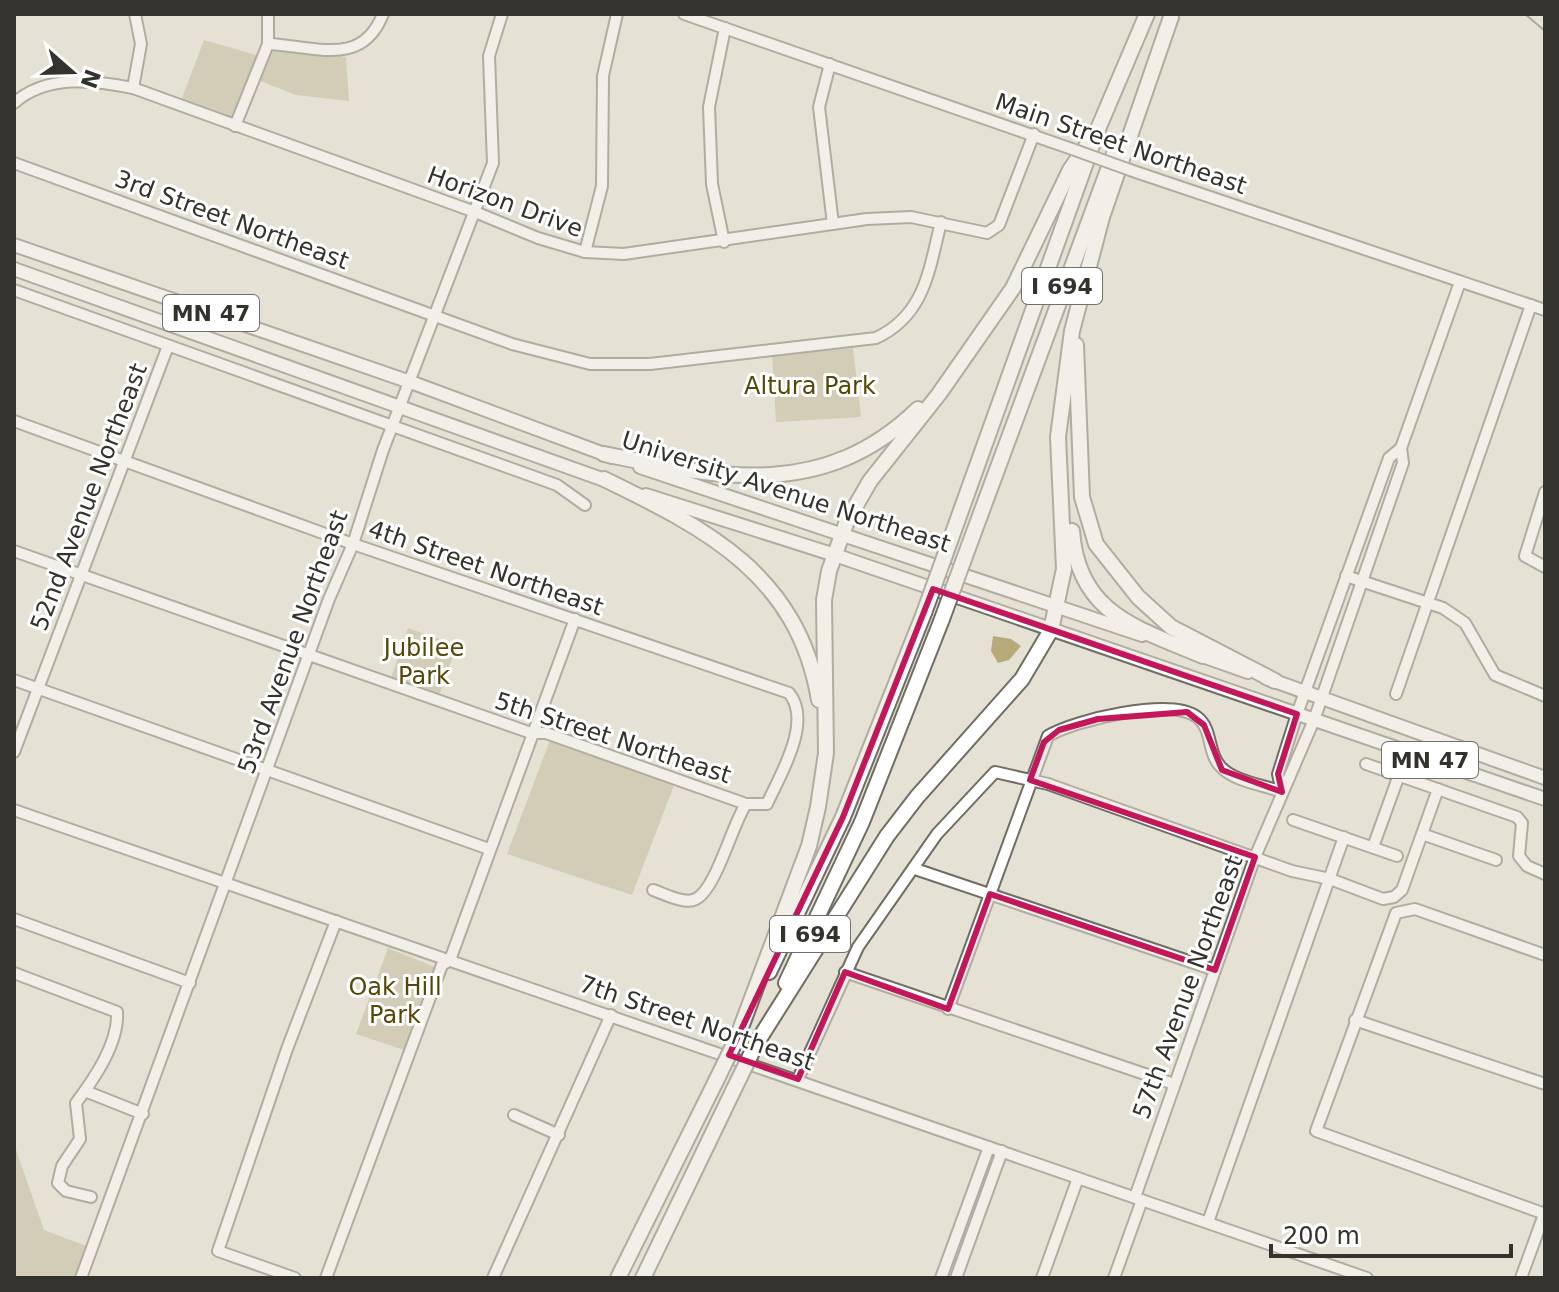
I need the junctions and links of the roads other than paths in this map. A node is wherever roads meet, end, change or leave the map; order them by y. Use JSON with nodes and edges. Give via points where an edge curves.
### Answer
{"nodes":[{"id":1,"x":135,"y":14,"type":"edge"},
{"id":2,"x":268,"y":14,"type":"edge"},
{"id":3,"x":383,"y":14,"type":"edge"},
{"id":4,"x":502,"y":14,"type":"edge"},
{"id":5,"x":617,"y":14,"type":"edge"},
{"id":6,"x":684,"y":14,"type":"edge"},
{"id":7,"x":1147,"y":14,"type":"edge"},
{"id":8,"x":1172,"y":15,"type":"edge"},
{"id":9,"x":725,"y":28,"type":"junction"},
{"id":10,"x":268,"y":44,"type":"junction"},
{"id":11,"x":830,"y":64,"type":"junction"},
{"id":12,"x":14,"y":84,"type":"edge"},
{"id":13,"x":133,"y":88,"type":"junction"},
{"id":14,"x":18,"y":100,"type":"edge"},
{"id":15,"x":235,"y":126,"type":"junction"},
{"id":16,"x":1098,"y":129,"type":"junction"},
{"id":17,"x":1034,"y":134,"type":"junction"},
{"id":18,"x":14,"y":163,"type":"edge"},
{"id":19,"x":475,"y":212,"type":"junction"},
{"id":20,"x":941,"y":222,"type":"junction"},
{"id":21,"x":833,"y":224,"type":"junction"},
{"id":22,"x":724,"y":242,"type":"junction"},
{"id":23,"x":14,"y":245,"type":"edge"},
{"id":24,"x":585,"y":252,"type":"junction"},
{"id":25,"x":14,"y":269,"type":"edge"},
{"id":26,"x":1084,"y":279,"type":"junction"},
{"id":27,"x":1460,"y":282,"type":"junction"},
{"id":28,"x":14,"y":290,"type":"edge"},
{"id":29,"x":1531,"y":305,"type":"junction"},
{"id":30,"x":1545,"y":310,"type":"edge"},
{"id":31,"x":436,"y":316,"type":"junction"},
{"id":32,"x":978,"y":339,"type":"junction"},
{"id":33,"x":168,"y":346,"type":"junction"},
{"id":34,"x":1066,"y":361,"type":"junction"},
{"id":35,"x":408,"y":382,"type":"junction"},
{"id":36,"x":399,"y":407,"type":"junction"},
{"id":37,"x":14,"y":421,"type":"edge"},
{"id":38,"x":391,"y":427,"type":"junction"},
{"id":39,"x":1401,"y":448,"type":"junction"},
{"id":40,"x":604,"y":454,"type":"junction"},
{"id":41,"x":124,"y":461,"type":"junction"},
{"id":42,"x":604,"y":479,"type":"junction"},
{"id":43,"x":1545,"y":492,"type":"edge"},
{"id":44,"x":585,"y":505,"type":"dead end"},
{"id":45,"x":842,"y":533,"type":"junction"},
{"id":46,"x":353,"y":544,"type":"junction"},
{"id":47,"x":14,"y":551,"type":"edge"},
{"id":48,"x":835,"y":555,"type":"junction"},
{"id":49,"x":1545,"y":567,"type":"edge"},
{"id":50,"x":81,"y":575,"type":"junction"},
{"id":51,"x":1346,"y":576,"type":"junction"},
{"id":52,"x":1363,"y":582,"type":"junction"},
{"id":53,"x":1428,"y":603,"type":"junction"},
{"id":54,"x":1058,"y":607,"type":"junction"},
{"id":55,"x":575,"y":619,"type":"junction"},
{"id":56,"x":1051,"y":630,"type":"junction"},
{"id":57,"x":309,"y":655,"type":"junction"},
{"id":58,"x":1203,"y":656,"type":"junction"},
{"id":59,"x":14,"y":680,"type":"edge"},
{"id":60,"x":1275,"y":681,"type":"junction"},
{"id":61,"x":38,"y":689,"type":"junction"},
{"id":62,"x":1305,"y":692,"type":"junction"},
{"id":63,"x":1396,"y":694,"type":"dead end"},
{"id":64,"x":1545,"y":696,"type":"edge"},
{"id":65,"x":1322,"y":698,"type":"junction"},
{"id":66,"x":1297,"y":714,"type":"junction"},
{"id":67,"x":1314,"y":720,"type":"junction"},
{"id":68,"x":531,"y":733,"type":"junction"},
{"id":69,"x":14,"y":752,"type":"edge"},
{"id":70,"x":1366,"y":764,"type":"dead end"},
{"id":71,"x":266,"y":771,"type":"junction"},
{"id":72,"x":1399,"y":775,"type":"junction"},
{"id":73,"x":824,"y":778,"type":"junction"},
{"id":74,"x":1545,"y":778,"type":"edge"},
{"id":75,"x":1030,"y":780,"type":"junction"},
{"id":76,"x":1438,"y":789,"type":"junction"},
{"id":77,"x":1282,"y":792,"type":"junction"},
{"id":78,"x":1545,"y":799,"type":"edge"},
{"id":79,"x":746,"y":804,"type":"junction"},
{"id":80,"x":14,"y":810,"type":"edge"},
{"id":81,"x":1293,"y":820,"type":"dead end"},
{"id":82,"x":1422,"y":834,"type":"junction"},
{"id":83,"x":1344,"y":837,"type":"junction"},
{"id":84,"x":1373,"y":847,"type":"junction"},
{"id":85,"x":489,"y":849,"type":"junction"},
{"id":86,"x":1397,"y":856,"type":"dead end"},
{"id":87,"x":1255,"y":857,"type":"junction"},
{"id":88,"x":1496,"y":860,"type":"dead end"},
{"id":89,"x":915,"y":869,"type":"junction"},
{"id":90,"x":1545,"y":874,"type":"edge"},
{"id":91,"x":1330,"y":879,"type":"junction"},
{"id":92,"x":228,"y":883,"type":"junction"},
{"id":93,"x":653,"y":890,"type":"dead end"},
{"id":94,"x":990,"y":894,"type":"junction"},
{"id":95,"x":14,"y":919,"type":"edge"},
{"id":96,"x":336,"y":921,"type":"junction"},
{"id":97,"x":1545,"y":955,"type":"edge"},
{"id":98,"x":450,"y":960,"type":"junction"},
{"id":99,"x":1215,"y":970,"type":"junction"},
{"id":100,"x":845,"y":972,"type":"junction"},
{"id":101,"x":14,"y":973,"type":"edge"},
{"id":102,"x":190,"y":983,"type":"junction"},
{"id":103,"x":948,"y":1009,"type":"junction"},
{"id":104,"x":611,"y":1015,"type":"junction"},
{"id":105,"x":1355,"y":1020,"type":"junction"},
{"id":106,"x":737,"y":1038,"type":"junction"},
{"id":107,"x":756,"y":1044,"type":"junction"},
{"id":108,"x":798,"y":1079,"type":"junction"},
{"id":109,"x":1174,"y":1084,"type":"junction"},
{"id":110,"x":1545,"y":1084,"type":"edge"},
{"id":111,"x":85,"y":1091,"type":"junction"},
{"id":112,"x":143,"y":1114,"type":"junction"},
{"id":113,"x":514,"y":1115,"type":"dead end"},
{"id":114,"x":559,"y":1135,"type":"junction"},
{"id":115,"x":989,"y":1147,"type":"junction"},
{"id":116,"x":1002,"y":1151,"type":"junction"},
{"id":117,"x":1078,"y":1178,"type":"junction"},
{"id":118,"x":91,"y":1197,"type":"dead end"},
{"id":119,"x":1138,"y":1198,"type":"junction"},
{"id":120,"x":1545,"y":1213,"type":"edge"},
{"id":121,"x":1208,"y":1222,"type":"junction"},
{"id":122,"x":946,"y":1263,"type":"junction"},
{"id":123,"x":958,"y":1273,"type":"edge"},
{"id":124,"x":81,"y":1278,"type":"edge"},
{"id":125,"x":295,"y":1278,"type":"edge"},
{"id":126,"x":326,"y":1278,"type":"edge"},
{"id":127,"x":493,"y":1278,"type":"edge"},
{"id":128,"x":618,"y":1278,"type":"edge"},
{"id":129,"x":643,"y":1278,"type":"edge"},
{"id":130,"x":941,"y":1278,"type":"edge"},
{"id":131,"x":1042,"y":1278,"type":"edge"},
{"id":132,"x":1114,"y":1278,"type":"edge"},
{"id":133,"x":1364,"y":1278,"type":"edge"},
{"id":134,"x":1521,"y":1278,"type":"edge"}],
"edges":[{"from":1,"to":13,"type":"street","via":[[141,44]]},
{"from":2,"to":10,"type":"street"},
{"from":3,"to":10,"type":"street","via":[[375,35],[352,49]]},
{"from":4,"to":19,"type":"street","name":"53rd Avenue Northeast","via":[[489,56],[493,163]]},
{"from":5,"to":24,"type":"street","via":[[603,76],[602,186]]},
{"from":6,"to":9,"type":"street","name":"Main Street Northeast"},
{"from":7,"to":16,"type":"highway","number":"I 694"},
{"from":8,"to":26,"type":"highway"},
{"from":8,"to":107,"type":"highway","number":"I 694","bridge":true,"via":[[1072,262],[942,619],[853,843]]},
{"from":9,"to":11,"type":"street","name":"Main Street Northeast"},
{"from":9,"to":22,"type":"street","via":[[709,107],[712,184]]},
{"from":10,"to":15,"type":"street"},
{"from":11,"to":17,"type":"street","name":"Main Street Northeast"},
{"from":11,"to":21,"type":"street","via":[[819,107]]},
{"from":12,"to":14,"type":"street"},
{"from":13,"to":14,"type":"street","name":"Horizon Drive","via":[[77,81],[50,85]]},
{"from":13,"to":15,"type":"street","name":"Horizon Drive"},
{"from":15,"to":19,"type":"street","name":"Horizon Drive"},
{"from":16,"to":32,"type":"highway","via":[[1070,170],[1019,279]]},
{"from":16,"to":106,"type":"highway","number":"I 694","bridge":true,"via":[[924,613],[834,837]]},
{"from":17,"to":20,"type":"street","name":"Horizon Drive","via":[[999,225],[987,233]]},
{"from":17,"to":27,"type":"street","name":"Main Street Northeast","bridge":true},
{"from":18,"to":31,"type":"street","name":"3rd Street Northeast"},
{"from":19,"to":24,"type":"street","name":"Horizon Drive"},
{"from":19,"to":31,"type":"street","name":"53rd Avenue Northeast"},
{"from":20,"to":21,"type":"street","name":"Horizon Drive","via":[[911,217]]},
{"from":20,"to":31,"type":"street","name":"3rd Street Northeast","via":[[913,308],[897,328],[876,338],[650,364],[590,364],[512,344]]},
{"from":21,"to":22,"type":"street","name":"Horizon Drive"},
{"from":22,"to":24,"type":"street","name":"Horizon Drive","via":[[624,254]]},
{"from":23,"to":35,"type":"main road","name":"University Avenue Northeast","number":"MN 47"},
{"from":25,"to":36,"type":"main road","name":"University Avenue Northeast","number":"MN 47"},
{"from":26,"to":34,"type":"highway"},
{"from":26,"to":60,"type":"highway","via":[[1076,370],[1082,497],[1092,537],[1120,577],[1171,627]]},
{"from":27,"to":29,"type":"street","name":"Main Street Northeast"},
{"from":27,"to":39,"type":"street","name":"57th Avenue Northeast"},
{"from":28,"to":33,"type":"street"},
{"from":29,"to":30,"type":"street","name":"Main Street Northeast"},
{"from":29,"to":53,"type":"street"},
{"from":31,"to":35,"type":"street","name":"53rd Avenue Northeast"},
{"from":32,"to":40,"type":"highway","via":[[911,415],[877,442],[832,464],[789,475],[731,477]]},
{"from":32,"to":45,"type":"highway","via":[[865,488]]},
{"from":33,"to":38,"type":"street"},
{"from":33,"to":41,"type":"street","name":"52nd Avenue Northeast"},
{"from":34,"to":54,"type":"highway","via":[[1058,437],[1064,555]]},
{"from":34,"to":58,"type":"highway","via":[[1065,424],[1079,571],[1100,603],[1120,619]]},
{"from":35,"to":36,"type":"street","name":"53rd Avenue Northeast"},
{"from":35,"to":40,"type":"main road","name":"University Avenue Northeast","number":"MN 47"},
{"from":36,"to":38,"type":"street","name":"53rd Avenue Northeast"},
{"from":36,"to":42,"type":"main road","name":"University Avenue Northeast","number":"MN 47"},
{"from":37,"to":41,"type":"street","name":"4th Street Northeast"},
{"from":38,"to":44,"type":"street","via":[[557,485]]},
{"from":38,"to":46,"type":"street","name":"53rd Avenue Northeast"},
{"from":39,"to":51,"type":"street","name":"57th Avenue Northeast","via":[[1389,458]]},
{"from":39,"to":52,"type":"street","name":"57th Avenue Northeast","via":[[1403,463]]},
{"from":40,"to":45,"type":"main road","name":"University Avenue Northeast","number":"MN 47"},
{"from":41,"to":46,"type":"street","name":"4th Street Northeast"},
{"from":41,"to":50,"type":"street","name":"52nd Avenue Northeast"},
{"from":42,"to":48,"type":"main road","name":"University Avenue Northeast","number":"MN 47"},
{"from":42,"to":73,"type":"highway","via":[[703,529],[742,559],[776,596],[802,641],[815,681]]},
{"from":43,"to":49,"type":"street","via":[[1525,556]]},
{"from":45,"to":48,"type":"highway"},
{"from":45,"to":54,"type":"main road","name":"University Avenue Northeast","number":"MN 47"},
{"from":46,"to":55,"type":"street","name":"4th Street Northeast"},
{"from":46,"to":57,"type":"street","name":"53rd Avenue Northeast"},
{"from":47,"to":50,"type":"street","name":"5th Street Northeast"},
{"from":48,"to":56,"type":"main road","name":"University Avenue Northeast","number":"MN 47"},
{"from":48,"to":73,"type":"highway","via":[[824,612]]},
{"from":50,"to":57,"type":"street","name":"5th Street Northeast"},
{"from":50,"to":61,"type":"street","name":"52nd Avenue Northeast"},
{"from":51,"to":52,"type":"street"},
{"from":51,"to":62,"type":"street","name":"57th Avenue Northeast"},
{"from":52,"to":53,"type":"street"},
{"from":52,"to":65,"type":"street","name":"57th Avenue Northeast"},
{"from":53,"to":63,"type":"street"},
{"from":53,"to":64,"type":"street","via":[[1465,623],[1495,675]]},
{"from":54,"to":56,"type":"highway"},
{"from":54,"to":58,"type":"main road","name":"University Avenue Northeast","number":"MN 47"},
{"from":55,"to":68,"type":"street","via":[[539,724]]},
{"from":55,"to":79,"type":"street","name":"4th Street Northeast","via":[[789,693],[798,713],[788,756],[767,804]]},
{"from":56,"to":66,"type":"main road","name":"University Avenue Northeast","number":"MN 47"},
{"from":56,"to":107,"type":"highway","via":[[1022,679],[887,836]]},
{"from":57,"to":68,"type":"street","name":"5th Street Northeast"},
{"from":57,"to":71,"type":"street","name":"53rd Avenue Northeast"},
{"from":58,"to":60,"type":"main road","name":"University Avenue Northeast","number":"MN 47"},
{"from":59,"to":61,"type":"street"},
{"from":60,"to":62,"type":"main road","name":"University Avenue Northeast","number":"MN 47"},
{"from":61,"to":69,"type":"street","name":"52nd Avenue Northeast"},
{"from":61,"to":71,"type":"street"},
{"from":62,"to":65,"type":"main road","name":"University Avenue Northeast","number":"MN 47"},
{"from":62,"to":66,"type":"street","name":"57th Avenue Northeast"},
{"from":65,"to":67,"type":"street","name":"57th Avenue Northeast"},
{"from":65,"to":74,"type":"main road","name":"University Avenue Northeast","number":"MN 47"},
{"from":66,"to":67,"type":"main road","name":"University Avenue Northeast","number":"MN 47"},
{"from":66,"to":77,"type":"street","name":"57th Avenue Northeast","via":[[1278,774]]},
{"from":67,"to":77,"type":"street","name":"57th Avenue Northeast"},
{"from":67,"to":78,"type":"main road","name":"University Avenue Northeast","number":"MN 47"},
{"from":68,"to":79,"type":"street","name":"5th Street Northeast","via":[[546,733]]},
{"from":68,"to":85,"type":"street"},
{"from":70,"to":72,"type":"street"},
{"from":71,"to":85,"type":"street"},
{"from":71,"to":92,"type":"street","name":"53rd Avenue Northeast"},
{"from":72,"to":76,"type":"street"},
{"from":72,"to":84,"type":"street"},
{"from":73,"to":106,"type":"highway","via":[[809,846]]},
{"from":75,"to":77,"type":"street","via":[[1044,742],[1059,730],[1098,719],[1176,710],[1204,725],[1222,770]]},
{"from":75,"to":87,"type":"street"},
{"from":75,"to":89,"type":"street","via":[[995,772],[937,834]]},
{"from":75,"to":94,"type":"street"},
{"from":76,"to":82,"type":"street"},
{"from":76,"to":90,"type":"street","via":[[1517,817],[1522,823],[1519,856]]},
{"from":77,"to":87,"type":"street","name":"57th Avenue Northeast"},
{"from":79,"to":93,"type":"street","via":[[707,889],[695,900]]},
{"from":80,"to":92,"type":"street","name":"7th Street Northeast"},
{"from":81,"to":83,"type":"street"},
{"from":82,"to":88,"type":"street"},
{"from":82,"to":91,"type":"street","via":[[1402,890],[1394,897],[1383,899]]},
{"from":83,"to":84,"type":"street"},
{"from":83,"to":91,"type":"street"},
{"from":84,"to":86,"type":"street"},
{"from":85,"to":98,"type":"street"},
{"from":87,"to":91,"type":"street"},
{"from":87,"to":99,"type":"street","name":"57th Avenue Northeast"},
{"from":89,"to":94,"type":"street"},
{"from":89,"to":100,"type":"street"},
{"from":91,"to":121,"type":"street"},
{"from":92,"to":96,"type":"street","name":"7th Street Northeast"},
{"from":92,"to":102,"type":"street","name":"53rd Avenue Northeast"},
{"from":94,"to":99,"type":"street"},
{"from":94,"to":103,"type":"street"},
{"from":95,"to":102,"type":"street"},
{"from":96,"to":98,"type":"street","name":"7th Street Northeast"},
{"from":96,"to":125,"type":"street","via":[[218,1251]]},
{"from":97,"to":105,"type":"street","via":[[1415,909],[1401,910],[1393,918]]},
{"from":98,"to":104,"type":"street","name":"7th Street Northeast"},
{"from":98,"to":126,"type":"street","via":[[442,965]]},
{"from":99,"to":109,"type":"street","name":"57th Avenue Northeast"},
{"from":100,"to":103,"type":"street"},
{"from":100,"to":108,"type":"street"},
{"from":101,"to":111,"type":"street","via":[[117,1012],[101,1066]]},
{"from":102,"to":112,"type":"street","name":"53rd Avenue Northeast"},
{"from":103,"to":109,"type":"street"},
{"from":104,"to":108,"type":"street","name":"7th Street Northeast"},
{"from":104,"to":114,"type":"street"},
{"from":105,"to":110,"type":"street"},
{"from":105,"to":120,"type":"street","via":[[1316,1131]]},
{"from":106,"to":128,"type":"highway","number":"I 694","bridge":true},
{"from":107,"to":129,"type":"highway","number":"I 694","bridge":true},
{"from":108,"to":115,"type":"street","name":"7th Street Northeast"},
{"from":109,"to":119,"type":"street","name":"57th Avenue Northeast"},
{"from":111,"to":112,"type":"street"},
{"from":111,"to":118,"type":"street","via":[[76,1103],[80,1139],[62,1166],[58,1183],[66,1191]]},
{"from":112,"to":124,"type":"street","name":"53rd Avenue Northeast"},
{"from":113,"to":114,"type":"street"},
{"from":114,"to":127,"type":"street"},
{"from":115,"to":116,"type":"street","name":"7th Street Northeast"},
{"from":115,"to":122,"type":"street"},
{"from":116,"to":117,"type":"street","name":"7th Street Northeast"},
{"from":116,"to":123,"type":"street"},
{"from":117,"to":119,"type":"street","name":"7th Street Northeast"},
{"from":117,"to":131,"type":"street"},
{"from":119,"to":121,"type":"street","name":"7th Street Northeast"},
{"from":119,"to":132,"type":"street","name":"57th Avenue Northeast"},
{"from":120,"to":134,"type":"street"},
{"from":121,"to":133,"type":"street","name":"7th Street Northeast"},
{"from":122,"to":123,"type":"street"},
{"from":122,"to":130,"type":"street"}]}
